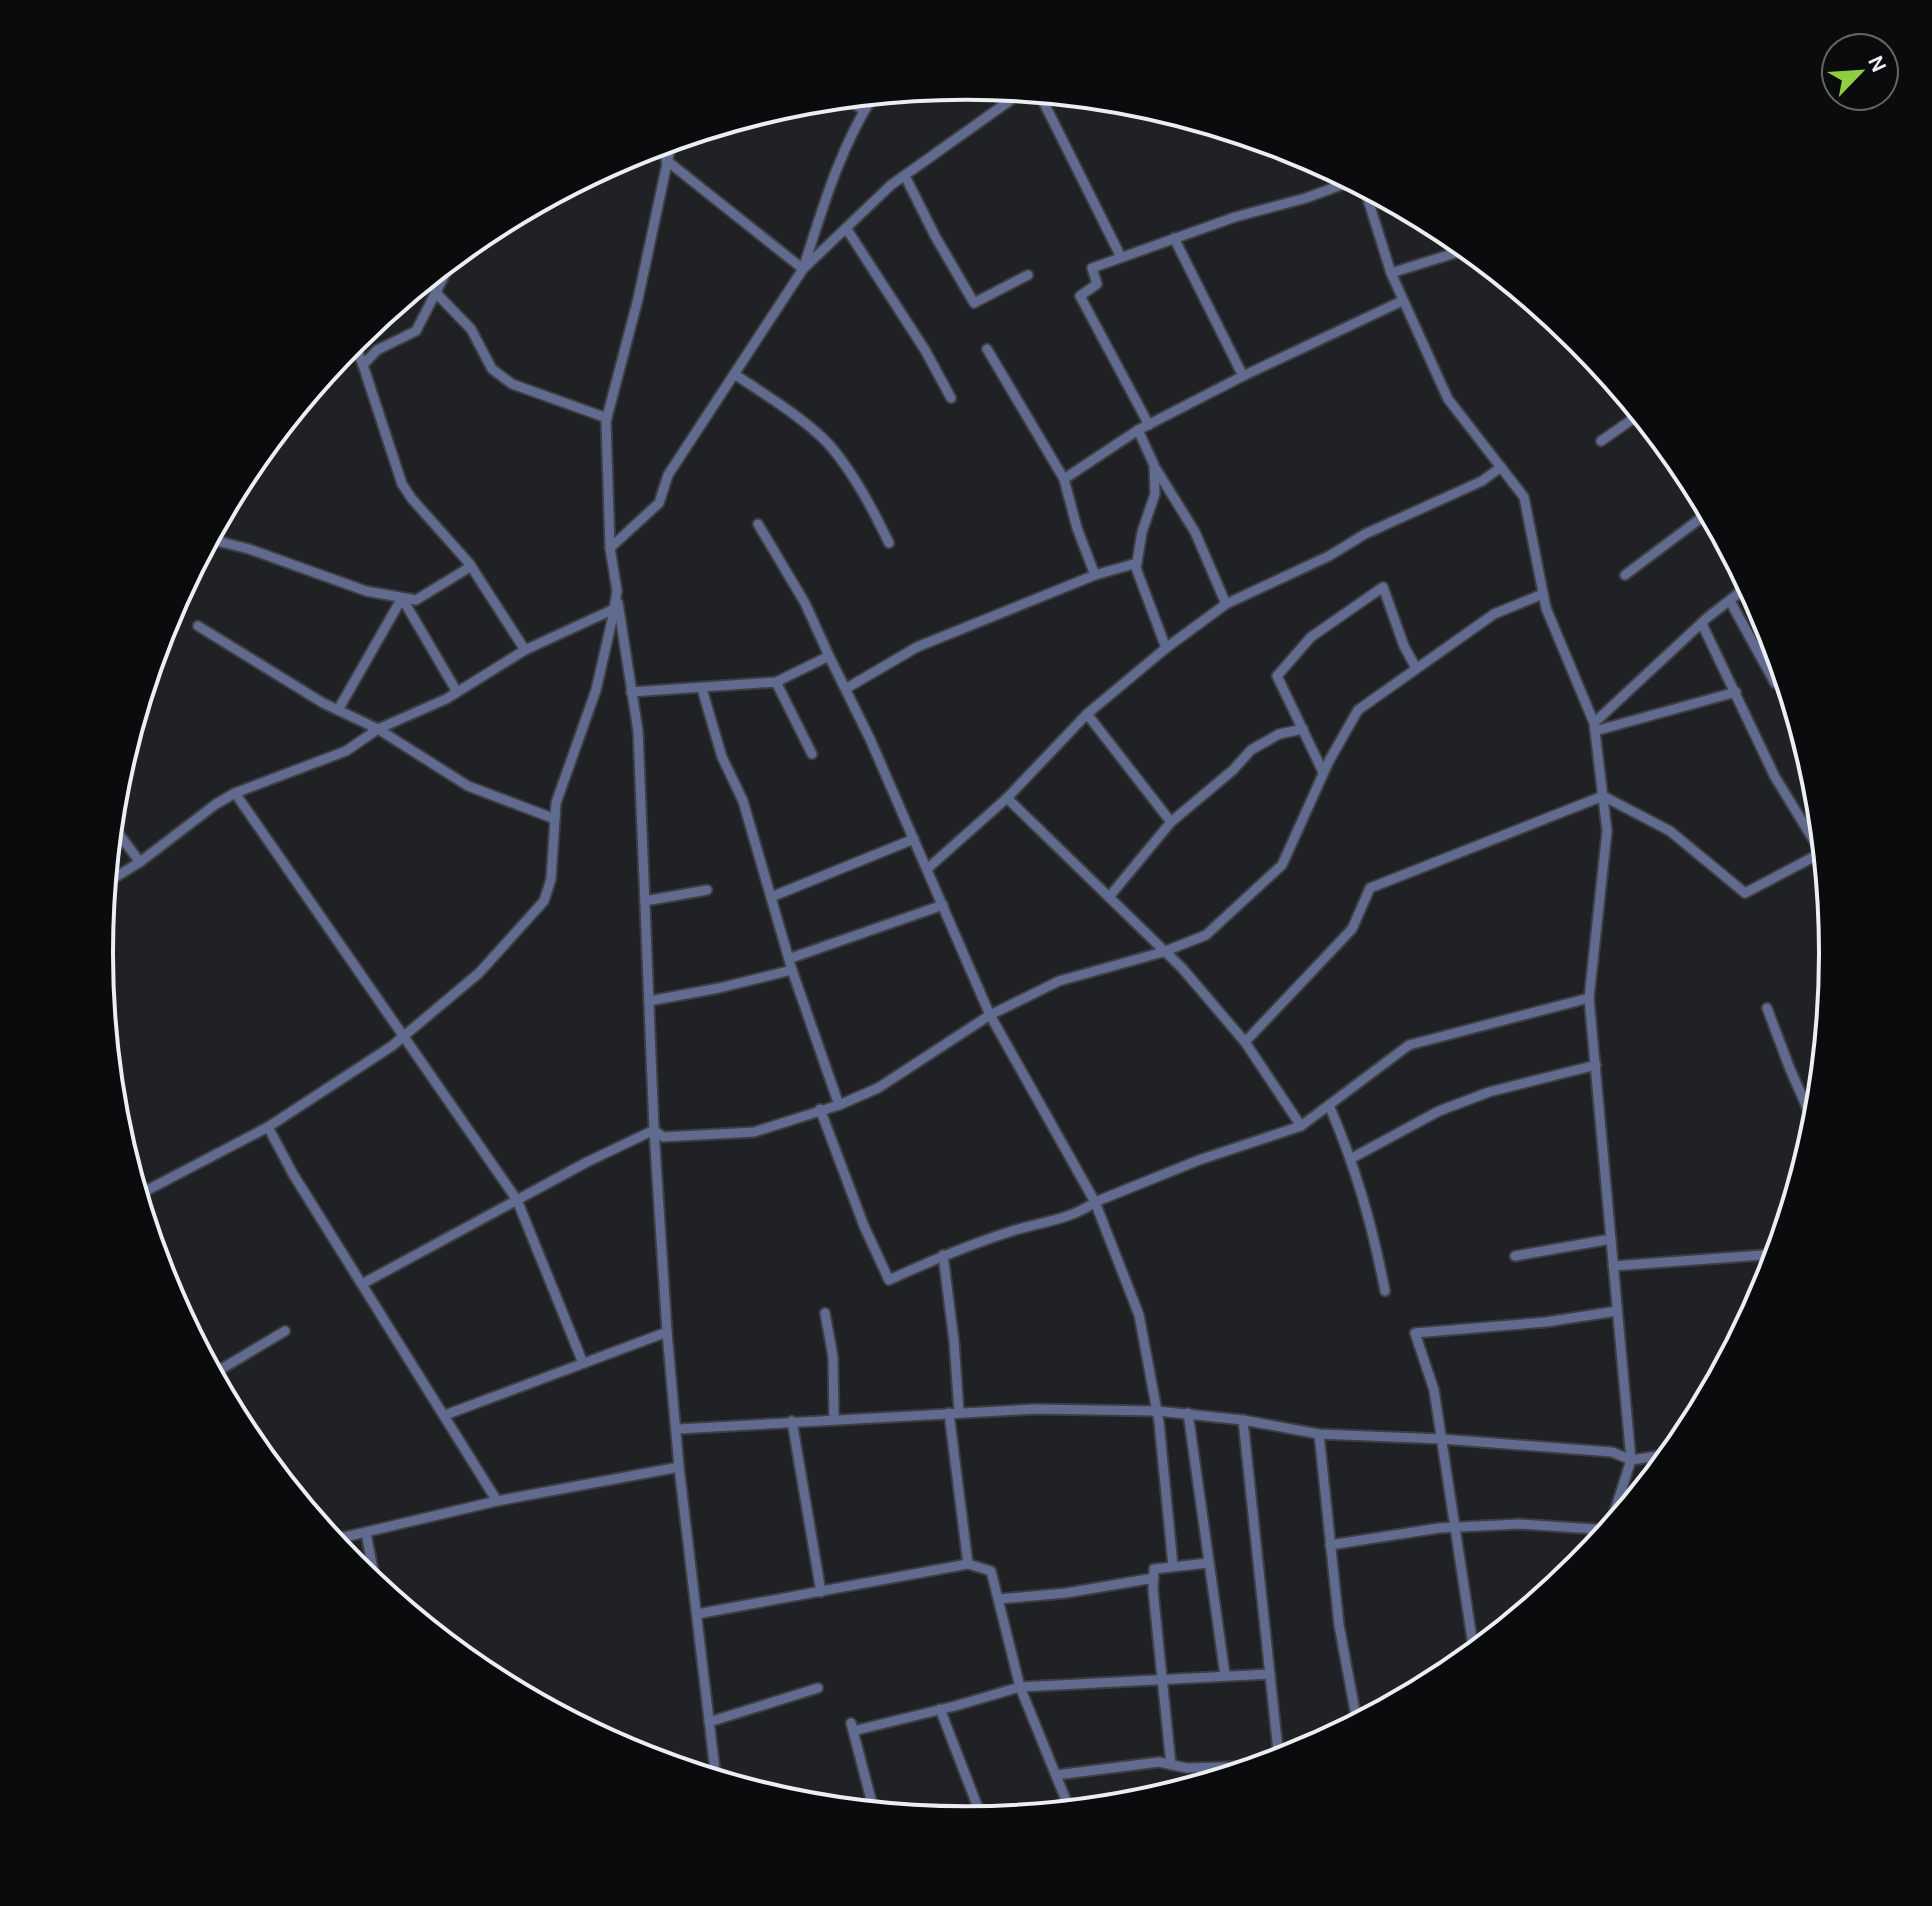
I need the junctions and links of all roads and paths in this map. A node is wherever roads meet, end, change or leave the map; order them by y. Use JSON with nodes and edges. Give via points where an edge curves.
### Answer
{"nodes":[{"id":1,"x":1009,"y":102,"type":"edge"},
{"id":2,"x":1045,"y":104,"type":"edge"},
{"id":3,"x":867,"y":106,"type":"edge"},
{"id":4,"x":858,"y":107,"type":"edge"},
{"id":5,"x":864,"y":110,"type":"junction"},
{"id":6,"x":668,"y":154,"type":"edge"},
{"id":7,"x":666,"y":160,"type":"junction"},
{"id":8,"x":905,"y":176,"type":"junction"},
{"id":9,"x":1339,"y":186,"type":"edge"},
{"id":10,"x":1369,"y":202,"type":"edge"},
{"id":11,"x":846,"y":228,"type":"junction"},
{"id":12,"x":1174,"y":238,"type":"junction"},
{"id":13,"x":1453,"y":254,"type":"edge"},
{"id":14,"x":1121,"y":257,"type":"junction"},
{"id":15,"x":803,"y":269,"type":"junction"},
{"id":16,"x":1391,"y":273,"type":"junction"},
{"id":17,"x":1028,"y":275,"type":"dead end"},
{"id":18,"x":441,"y":281,"type":"edge"},
{"id":19,"x":435,"y":292,"type":"junction"},
{"id":20,"x":1402,"y":301,"type":"junction"},
{"id":21,"x":987,"y":349,"type":"dead end"},
{"id":22,"x":359,"y":355,"type":"edge"},
{"id":23,"x":363,"y":365,"type":"junction"},
{"id":24,"x":734,"y":374,"type":"junction"},
{"id":25,"x":1243,"y":376,"type":"junction"},
{"id":26,"x":951,"y":398,"type":"dead end"},
{"id":27,"x":607,"y":418,"type":"junction"},
{"id":28,"x":1631,"y":420,"type":"edge"},
{"id":29,"x":1149,"y":425,"type":"junction"},
{"id":30,"x":1138,"y":430,"type":"junction"},
{"id":31,"x":1601,"y":441,"type":"dead end"},
{"id":32,"x":1154,"y":465,"type":"junction"},
{"id":33,"x":1501,"y":467,"type":"junction"},
{"id":34,"x":1064,"y":479,"type":"junction"},
{"id":35,"x":1700,"y":519,"type":"edge"},
{"id":36,"x":758,"y":524,"type":"dead end"},
{"id":37,"x":219,"y":541,"type":"edge"},
{"id":38,"x":889,"y":543,"type":"dead end"},
{"id":39,"x":610,"y":548,"type":"junction"},
{"id":40,"x":1137,"y":563,"type":"junction"},
{"id":41,"x":470,"y":567,"type":"junction"},
{"id":42,"x":1095,"y":575,"type":"junction"},
{"id":43,"x":1625,"y":575,"type":"dead end"},
{"id":44,"x":617,"y":591,"type":"junction"},
{"id":45,"x":1543,"y":594,"type":"junction"},
{"id":46,"x":1739,"y":594,"type":"edge"},
{"id":47,"x":402,"y":598,"type":"junction"},
{"id":48,"x":1730,"y":601,"type":"junction"},
{"id":49,"x":1226,"y":604,"type":"junction"},
{"id":50,"x":614,"y":609,"type":"junction"},
{"id":51,"x":1702,"y":624,"type":"junction"},
{"id":52,"x":198,"y":626,"type":"dead end"},
{"id":53,"x":1166,"y":648,"type":"junction"},
{"id":54,"x":525,"y":650,"type":"junction"},
{"id":55,"x":829,"y":656,"type":"junction"},
{"id":56,"x":1765,"y":663,"type":"joint"},
{"id":57,"x":1416,"y":668,"type":"junction"},
{"id":58,"x":776,"y":682,"type":"junction"},
{"id":59,"x":1775,"y":683,"type":"dead end"},
{"id":60,"x":847,"y":688,"type":"junction"},
{"id":61,"x":702,"y":689,"type":"junction"},
{"id":62,"x":457,"y":692,"type":"junction"},
{"id":63,"x":631,"y":692,"type":"junction"},
{"id":64,"x":1736,"y":692,"type":"junction"},
{"id":65,"x":338,"y":710,"type":"junction"},
{"id":66,"x":1087,"y":714,"type":"junction"},
{"id":67,"x":1595,"y":727,"type":"junction"},
{"id":68,"x":378,"y":729,"type":"junction"},
{"id":69,"x":1303,"y":729,"type":"junction"},
{"id":70,"x":812,"y":754,"type":"dead end"},
{"id":71,"x":1323,"y":772,"type":"junction"},
{"id":72,"x":235,"y":793,"type":"junction"},
{"id":73,"x":1603,"y":796,"type":"junction"},
{"id":74,"x":1007,"y":798,"type":"junction"},
{"id":75,"x":555,"y":819,"type":"junction"},
{"id":76,"x":1171,"y":822,"type":"junction"},
{"id":77,"x":121,"y":837,"type":"edge"},
{"id":78,"x":1811,"y":837,"type":"edge"},
{"id":79,"x":914,"y":839,"type":"junction"},
{"id":80,"x":1814,"y":859,"type":"edge"},
{"id":81,"x":140,"y":862,"type":"junction"},
{"id":82,"x":927,"y":869,"type":"junction"},
{"id":83,"x":117,"y":876,"type":"edge"},
{"id":84,"x":707,"y":890,"type":"dead end"},
{"id":85,"x":771,"y":897,"type":"junction"},
{"id":86,"x":1109,"y":897,"type":"junction"},
{"id":87,"x":645,"y":901,"type":"junction"},
{"id":88,"x":943,"y":905,"type":"junction"},
{"id":89,"x":1163,"y":952,"type":"junction"},
{"id":90,"x":791,"y":958,"type":"junction"},
{"id":91,"x":792,"y":970,"type":"junction"},
{"id":92,"x":1589,"y":998,"type":"junction"},
{"id":93,"x":649,"y":1001,"type":"junction"},
{"id":94,"x":1767,"y":1008,"type":"dead end"},
{"id":95,"x":990,"y":1015,"type":"junction"},
{"id":96,"x":403,"y":1037,"type":"junction"},
{"id":97,"x":1245,"y":1042,"type":"junction"},
{"id":98,"x":1596,"y":1065,"type":"junction"},
{"id":99,"x":1805,"y":1104,"type":"edge"},
{"id":100,"x":839,"y":1105,"type":"junction"},
{"id":101,"x":1329,"y":1105,"type":"junction"},
{"id":102,"x":820,"y":1109,"type":"junction"},
{"id":103,"x":1301,"y":1126,"type":"junction"},
{"id":104,"x":268,"y":1127,"type":"junction"},
{"id":105,"x":654,"y":1130,"type":"junction"},
{"id":106,"x":1352,"y":1158,"type":"junction"},
{"id":107,"x":147,"y":1190,"type":"edge"},
{"id":108,"x":517,"y":1200,"type":"junction"},
{"id":109,"x":1095,"y":1202,"type":"junction"},
{"id":110,"x":1611,"y":1239,"type":"junction"},
{"id":111,"x":943,"y":1255,"type":"junction"},
{"id":112,"x":1763,"y":1255,"type":"edge"},
{"id":113,"x":1515,"y":1256,"type":"dead end"},
{"id":114,"x":1613,"y":1266,"type":"junction"},
{"id":115,"x":362,"y":1284,"type":"junction"},
{"id":116,"x":1385,"y":1291,"type":"dead end"},
{"id":117,"x":1617,"y":1311,"type":"junction"},
{"id":118,"x":825,"y":1313,"type":"dead end"},
{"id":119,"x":285,"y":1331,"type":"dead end"},
{"id":120,"x":667,"y":1332,"type":"junction"},
{"id":121,"x":583,"y":1363,"type":"junction"},
{"id":122,"x":222,"y":1369,"type":"edge"},
{"id":123,"x":1157,"y":1411,"type":"junction"},
{"id":124,"x":954,"y":1413,"type":"junction"},
{"id":125,"x":1188,"y":1413,"type":"junction"},
{"id":126,"x":445,"y":1415,"type":"junction"},
{"id":127,"x":834,"y":1419,"type":"junction"},
{"id":128,"x":1243,"y":1420,"type":"junction"},
{"id":129,"x":792,"y":1421,"type":"junction"},
{"id":130,"x":678,"y":1429,"type":"junction"},
{"id":131,"x":1319,"y":1434,"type":"junction"},
{"id":132,"x":1442,"y":1439,"type":"junction"},
{"id":133,"x":1654,"y":1457,"type":"edge"},
{"id":134,"x":1631,"y":1460,"type":"junction"},
{"id":135,"x":679,"y":1467,"type":"junction"},
{"id":136,"x":497,"y":1501,"type":"junction"},
{"id":137,"x":1618,"y":1502,"type":"edge"},
{"id":138,"x":1455,"y":1528,"type":"junction"},
{"id":139,"x":1594,"y":1529,"type":"edge"},
{"id":140,"x":366,"y":1533,"type":"junction"},
{"id":141,"x":346,"y":1537,"type":"edge"},
{"id":142,"x":1330,"y":1545,"type":"junction"},
{"id":143,"x":1208,"y":1563,"type":"junction"},
{"id":144,"x":372,"y":1564,"type":"edge"},
{"id":145,"x":968,"y":1564,"type":"junction"},
{"id":146,"x":1173,"y":1566,"type":"junction"},
{"id":147,"x":1154,"y":1578,"type":"junction"},
{"id":148,"x":821,"y":1592,"type":"junction"},
{"id":149,"x":999,"y":1599,"type":"junction"},
{"id":150,"x":697,"y":1614,"type":"junction"},
{"id":151,"x":1472,"y":1639,"type":"edge"},
{"id":152,"x":1270,"y":1674,"type":"junction"},
{"id":153,"x":1225,"y":1675,"type":"junction"},
{"id":154,"x":1163,"y":1679,"type":"junction"},
{"id":155,"x":1020,"y":1687,"type":"junction"},
{"id":156,"x":818,"y":1688,"type":"dead end"},
{"id":157,"x":940,"y":1709,"type":"junction"},
{"id":158,"x":1355,"y":1712,"type":"edge"},
{"id":159,"x":709,"y":1722,"type":"junction"},
{"id":160,"x":1278,"y":1747,"type":"edge"},
{"id":161,"x":1171,"y":1765,"type":"junction"},
{"id":162,"x":1220,"y":1767,"type":"edge"},
{"id":163,"x":715,"y":1768,"type":"edge"},
{"id":164,"x":1056,"y":1775,"type":"junction"},
{"id":165,"x":871,"y":1800,"type":"edge"},
{"id":166,"x":1066,"y":1800,"type":"edge"},
{"id":167,"x":977,"y":1806,"type":"edge"}],
"edges":[{"from":1,"to":8,"type":"street"},
{"from":2,"to":14,"type":"street"},
{"from":3,"to":5,"type":"street"},
{"from":4,"to":5,"type":"street"},
{"from":5,"to":15,"type":"street"},
{"from":6,"to":7,"type":"street"},
{"from":7,"to":15,"type":"street"},
{"from":7,"to":27,"type":"street"},
{"from":8,"to":11,"type":"street"},
{"from":8,"to":17,"type":"street","via":[[974,303]]},
{"from":9,"to":12,"type":"street"},
{"from":10,"to":16,"type":"street"},
{"from":11,"to":15,"type":"street"},
{"from":11,"to":26,"type":"street"},
{"from":12,"to":14,"type":"street"},
{"from":12,"to":25,"type":"street"},
{"from":13,"to":16,"type":"street"},
{"from":14,"to":29,"type":"street","via":[[1092,268],[1097,284],[1080,296]]},
{"from":15,"to":24,"type":"street"},
{"from":16,"to":20,"type":"street"},
{"from":18,"to":19,"type":"street"},
{"from":19,"to":23,"type":"street","via":[[416,331],[377,350]]},
{"from":19,"to":27,"type":"street","via":[[471,329],[492,369],[512,384]]},
{"from":20,"to":25,"type":"street"},
{"from":20,"to":33,"type":"street","via":[[1448,399]]},
{"from":21,"to":34,"type":"street"},
{"from":22,"to":23,"type":"street"},
{"from":23,"to":41,"type":"street","via":[[402,484]]},
{"from":24,"to":38,"type":"street","via":[[831,447]]},
{"from":24,"to":39,"type":"street","via":[[668,475],[659,503]]},
{"from":25,"to":29,"type":"street"},
{"from":27,"to":39,"type":"street"},
{"from":28,"to":31,"type":"street"},
{"from":29,"to":30,"type":"street"},
{"from":30,"to":32,"type":"street"},
{"from":30,"to":34,"type":"street"},
{"from":32,"to":40,"type":"street","via":[[1155,494]]},
{"from":32,"to":49,"type":"street","via":[[1195,532]]},
{"from":33,"to":45,"type":"street","via":[[1524,497]]},
{"from":33,"to":49,"type":"street","via":[[1482,481]]},
{"from":34,"to":42,"type":"street"},
{"from":35,"to":43,"type":"street"},
{"from":36,"to":55,"type":"street"},
{"from":37,"to":47,"type":"street"},
{"from":39,"to":44,"type":"street"},
{"from":40,"to":42,"type":"street"},
{"from":40,"to":53,"type":"street"},
{"from":41,"to":47,"type":"street","via":[[416,600]]},
{"from":41,"to":54,"type":"street"},
{"from":42,"to":60,"type":"street","via":[[917,647]]},
{"from":44,"to":50,"type":"street"},
{"from":44,"to":63,"type":"street"},
{"from":45,"to":57,"type":"street","via":[[1494,614]]},
{"from":45,"to":67,"type":"street"},
{"from":46,"to":48,"type":"street"},
{"from":47,"to":62,"type":"street"},
{"from":47,"to":65,"type":"street"},
{"from":48,"to":51,"type":"street"},
{"from":48,"to":56,"type":"street"},
{"from":49,"to":53,"type":"street"},
{"from":50,"to":54,"type":"street"},
{"from":50,"to":75,"type":"street","via":[[596,690]]},
{"from":51,"to":64,"type":"street"},
{"from":51,"to":67,"type":"street"},
{"from":52,"to":65,"type":"street"},
{"from":53,"to":66,"type":"street"},
{"from":54,"to":62,"type":"street"},
{"from":55,"to":58,"type":"street"},
{"from":55,"to":60,"type":"street"},
{"from":56,"to":59,"type":"street"},
{"from":57,"to":69,"type":"street","via":[[1383,587],[1311,637],[1277,676]]},
{"from":57,"to":71,"type":"street","via":[[1358,710]]},
{"from":58,"to":61,"type":"street"},
{"from":58,"to":70,"type":"street"},
{"from":60,"to":79,"type":"street"},
{"from":61,"to":63,"type":"street"},
{"from":61,"to":85,"type":"street"},
{"from":62,"to":68,"type":"street"},
{"from":63,"to":87,"type":"street","via":[[638,731]]},
{"from":64,"to":67,"type":"street"},
{"from":64,"to":78,"type":"street","via":[[1775,777]]},
{"from":65,"to":68,"type":"street"},
{"from":66,"to":74,"type":"street"},
{"from":66,"to":76,"type":"street"},
{"from":67,"to":73,"type":"street"},
{"from":68,"to":72,"type":"street","via":[[346,751]]},
{"from":68,"to":75,"type":"street","via":[[468,786]]},
{"from":69,"to":71,"type":"street"},
{"from":69,"to":76,"type":"street","via":[[1261,742]]},
{"from":71,"to":89,"type":"street","via":[[1282,865],[1206,935]]},
{"from":72,"to":81,"type":"street"},
{"from":72,"to":96,"type":"street"},
{"from":73,"to":80,"type":"street","via":[[1670,831],[1745,893]]},
{"from":73,"to":92,"type":"street","via":[[1607,831]]},
{"from":73,"to":97,"type":"street","via":[[1370,888],[1352,929]]},
{"from":74,"to":82,"type":"street"},
{"from":74,"to":86,"type":"street"},
{"from":75,"to":96,"type":"street","via":[[551,879],[544,901],[479,973]]},
{"from":76,"to":86,"type":"street"},
{"from":77,"to":81,"type":"street"},
{"from":79,"to":82,"type":"street"},
{"from":79,"to":85,"type":"street"},
{"from":81,"to":83,"type":"street"},
{"from":82,"to":88,"type":"street"},
{"from":84,"to":87,"type":"street"},
{"from":85,"to":90,"type":"street"},
{"from":86,"to":89,"type":"street"},
{"from":87,"to":93,"type":"street"},
{"from":88,"to":90,"type":"street"},
{"from":88,"to":95,"type":"street"},
{"from":89,"to":95,"type":"street","via":[[1059,981]]},
{"from":89,"to":97,"type":"street"},
{"from":90,"to":91,"type":"street"},
{"from":91,"to":93,"type":"street"},
{"from":91,"to":100,"type":"street"},
{"from":92,"to":98,"type":"street"},
{"from":92,"to":101,"type":"street","via":[[1409,1045]]},
{"from":93,"to":105,"type":"street"},
{"from":94,"to":99,"type":"street"},
{"from":95,"to":100,"type":"street","via":[[878,1088]]},
{"from":95,"to":109,"type":"street"},
{"from":96,"to":104,"type":"street"},
{"from":96,"to":108,"type":"street"},
{"from":97,"to":103,"type":"street"},
{"from":98,"to":106,"type":"street","via":[[1489,1092],[1439,1111]]},
{"from":98,"to":110,"type":"street"},
{"from":100,"to":102,"type":"street"},
{"from":101,"to":103,"type":"street"},
{"from":101,"to":106,"type":"street"},
{"from":102,"to":105,"type":"street","via":[[754,1132],[663,1137]]},
{"from":102,"to":111,"type":"street","via":[[889,1280]]},
{"from":103,"to":109,"type":"street"},
{"from":104,"to":107,"type":"street"},
{"from":104,"to":115,"type":"street"},
{"from":105,"to":108,"type":"street"},
{"from":105,"to":120,"type":"street"},
{"from":106,"to":116,"type":"street"},
{"from":108,"to":115,"type":"street"},
{"from":108,"to":121,"type":"street"},
{"from":109,"to":111,"type":"street","via":[[1081,1212]]},
{"from":109,"to":123,"type":"street","via":[[1139,1315]]},
{"from":110,"to":113,"type":"street"},
{"from":110,"to":114,"type":"street"},
{"from":111,"to":124,"type":"street","via":[[954,1341]]},
{"from":112,"to":114,"type":"street"},
{"from":114,"to":117,"type":"street"},
{"from":115,"to":126,"type":"street"},
{"from":117,"to":132,"type":"street","via":[[1415,1333],[1434,1390]]},
{"from":117,"to":134,"type":"street"},
{"from":118,"to":127,"type":"street","via":[[833,1357]]},
{"from":119,"to":122,"type":"street"},
{"from":120,"to":121,"type":"street"},
{"from":120,"to":130,"type":"street"},
{"from":121,"to":126,"type":"street"},
{"from":123,"to":124,"type":"street"},
{"from":123,"to":125,"type":"street"},
{"from":123,"to":146,"type":"street"},
{"from":124,"to":127,"type":"street"},
{"from":124,"to":145,"type":"street"},
{"from":125,"to":128,"type":"street"},
{"from":125,"to":143,"type":"street"},
{"from":126,"to":136,"type":"street"},
{"from":127,"to":129,"type":"street"},
{"from":128,"to":131,"type":"street"},
{"from":128,"to":152,"type":"street"},
{"from":129,"to":130,"type":"street"},
{"from":129,"to":148,"type":"street"},
{"from":130,"to":135,"type":"street"},
{"from":131,"to":132,"type":"street"},
{"from":131,"to":142,"type":"street"},
{"from":132,"to":134,"type":"street","via":[[1612,1452]]},
{"from":132,"to":138,"type":"street"},
{"from":133,"to":134,"type":"street"},
{"from":134,"to":137,"type":"street"},
{"from":135,"to":136,"type":"street"},
{"from":135,"to":150,"type":"street"},
{"from":136,"to":140,"type":"street"},
{"from":138,"to":139,"type":"street","via":[[1519,1524]]},
{"from":138,"to":142,"type":"street"},
{"from":138,"to":151,"type":"street"},
{"from":140,"to":141,"type":"street"},
{"from":140,"to":144,"type":"street"},
{"from":142,"to":158,"type":"street"},
{"from":143,"to":146,"type":"street"},
{"from":143,"to":153,"type":"street"},
{"from":145,"to":148,"type":"street"},
{"from":145,"to":149,"type":"street","via":[[991,1571]]},
{"from":146,"to":147,"type":"street","via":[[1154,1569]]},
{"from":147,"to":149,"type":"street"},
{"from":147,"to":154,"type":"street"},
{"from":148,"to":150,"type":"street"},
{"from":149,"to":155,"type":"street"},
{"from":150,"to":159,"type":"street"},
{"from":152,"to":153,"type":"street"},
{"from":152,"to":160,"type":"street"},
{"from":153,"to":154,"type":"street"},
{"from":154,"to":155,"type":"street"},
{"from":154,"to":161,"type":"street"},
{"from":155,"to":157,"type":"street"},
{"from":155,"to":164,"type":"street"},
{"from":156,"to":159,"type":"street"},
{"from":157,"to":165,"type":"street","via":[[852,1727]]},
{"from":157,"to":167,"type":"street"},
{"from":159,"to":163,"type":"street"},
{"from":161,"to":162,"type":"street"},
{"from":161,"to":164,"type":"street","via":[[1159,1762]]},
{"from":164,"to":166,"type":"street"}]}
